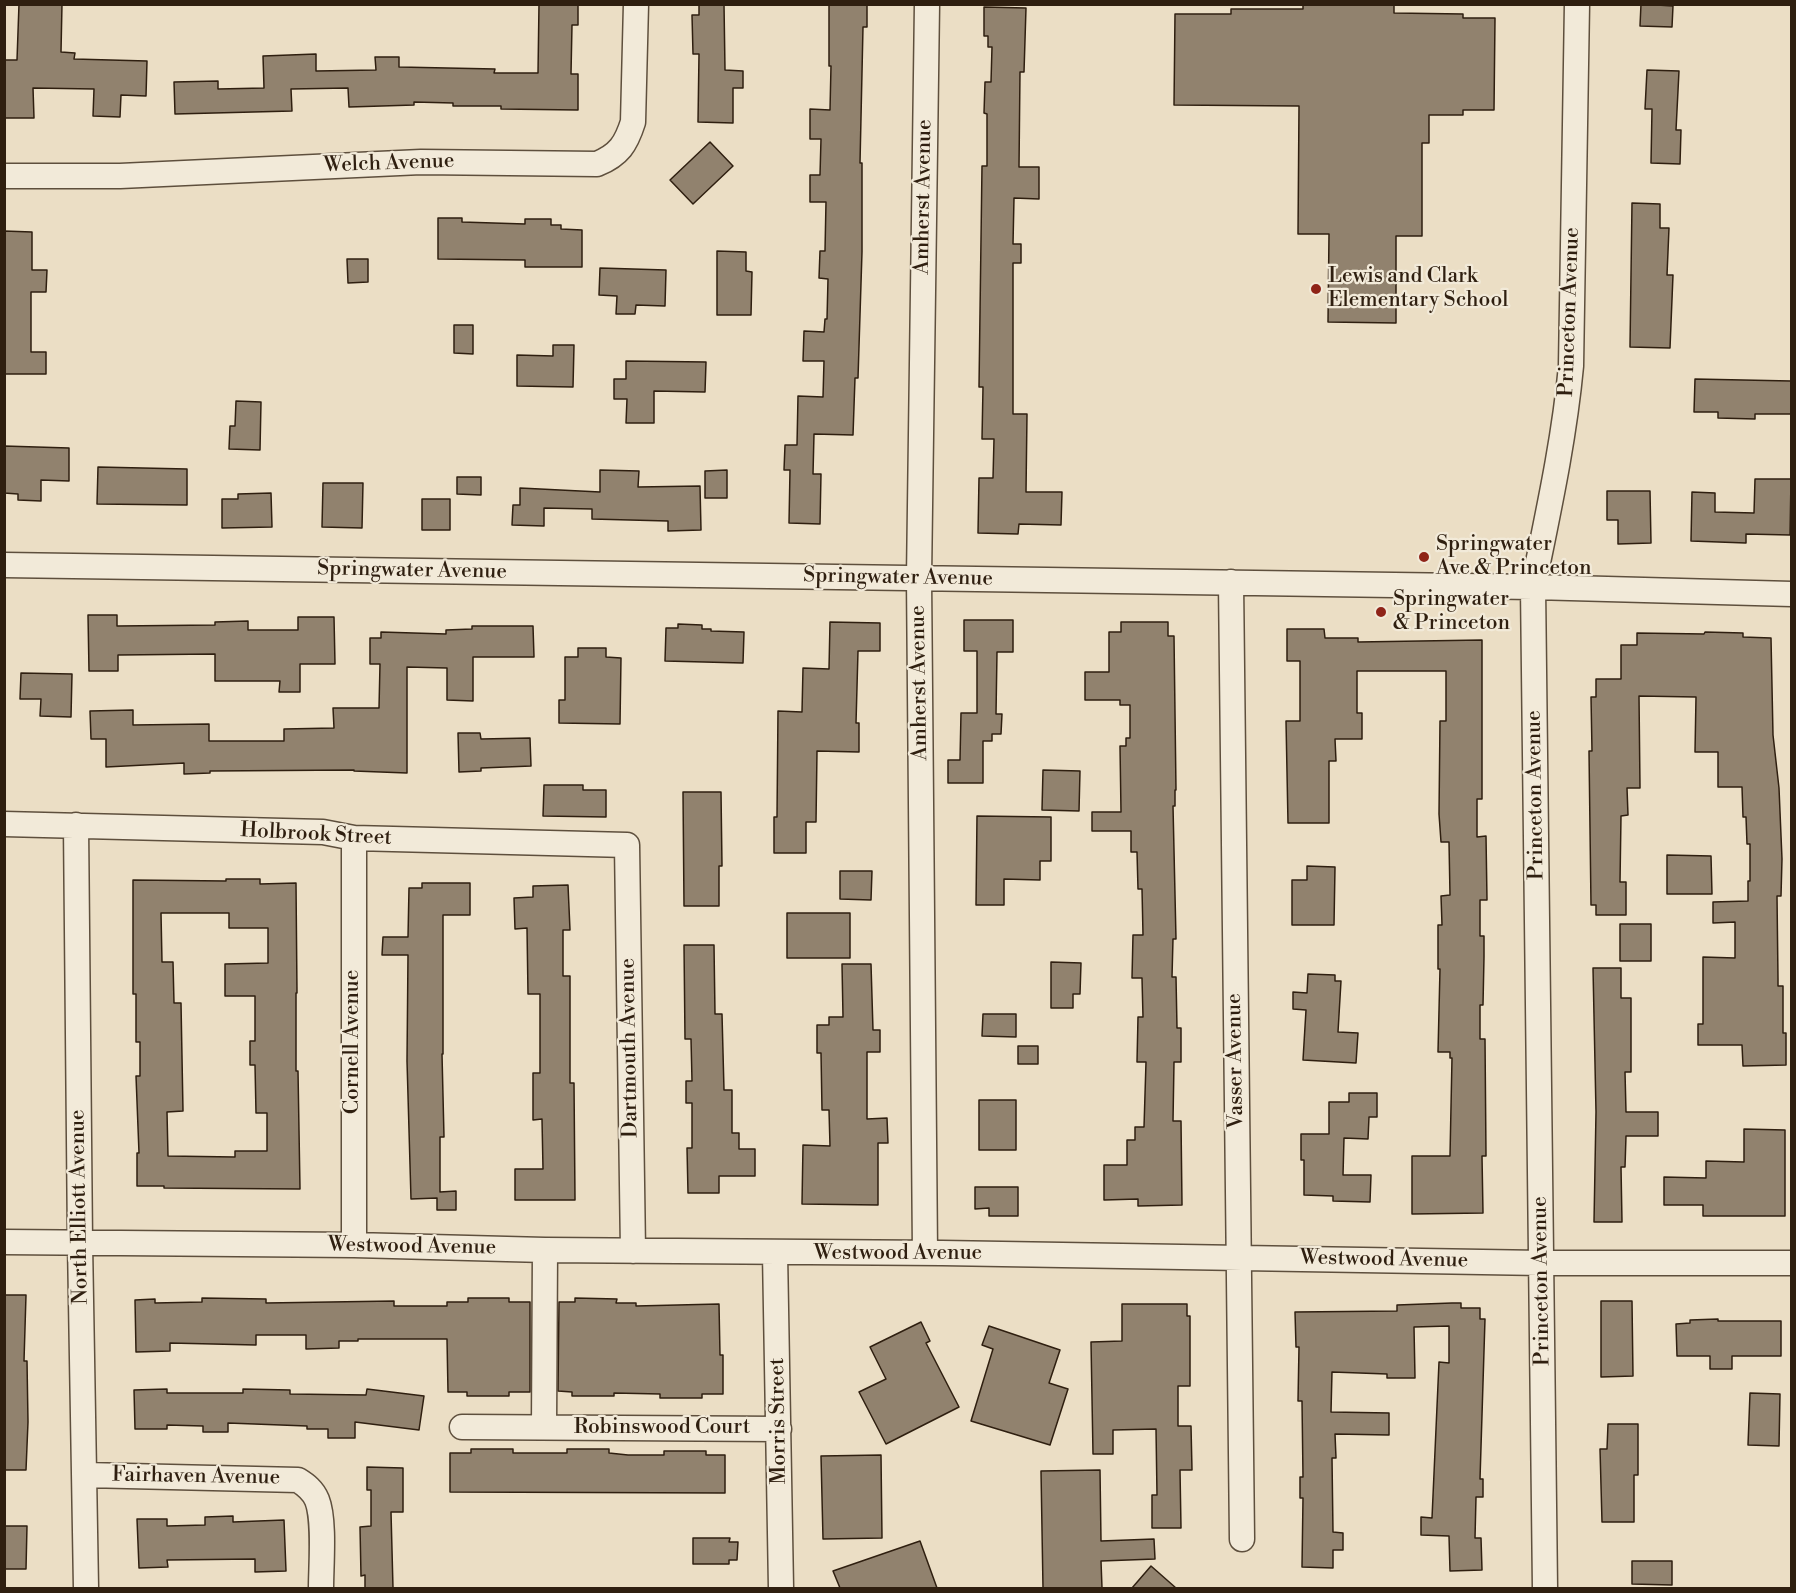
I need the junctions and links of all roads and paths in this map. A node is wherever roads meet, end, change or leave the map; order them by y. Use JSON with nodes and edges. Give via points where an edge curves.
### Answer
{"nodes":[{"id":1,"x":636,"y":4,"type":"edge"},
{"id":2,"x":927,"y":4,"type":"edge"},
{"id":3,"x":1577,"y":4,"type":"edge"},
{"id":4,"x":4,"y":176,"type":"edge"},
{"id":5,"x":4,"y":565,"type":"edge"},
{"id":6,"x":919,"y":578,"type":"junction"},
{"id":7,"x":1231,"y":582,"type":"junction"},
{"id":8,"x":1533,"y":587,"type":"junction"},
{"id":9,"x":1791,"y":594,"type":"edge"},
{"id":10,"x":4,"y":824,"type":"edge"},
{"id":11,"x":76,"y":825,"type":"junction"},
{"id":12,"x":354,"y":838,"type":"junction"},
{"id":13,"x":627,"y":845,"type":"joint"},
{"id":14,"x":4,"y":1242,"type":"edge"},
{"id":15,"x":80,"y":1243,"type":"junction"},
{"id":16,"x":354,"y":1245,"type":"junction"},
{"id":17,"x":545,"y":1250,"type":"junction"},
{"id":18,"x":633,"y":1251,"type":"junction"},
{"id":19,"x":774,"y":1253,"type":"junction"},
{"id":20,"x":926,"y":1253,"type":"junction"},
{"id":21,"x":1238,"y":1258,"type":"junction"},
{"id":22,"x":1542,"y":1263,"type":"junction"},
{"id":23,"x":1791,"y":1263,"type":"edge"},
{"id":24,"x":462,"y":1427,"type":"dead end"},
{"id":25,"x":544,"y":1427,"type":"junction"},
{"id":26,"x":779,"y":1429,"type":"junction"},
{"id":27,"x":85,"y":1475,"type":"junction"},
{"id":28,"x":1242,"y":1539,"type":"dead end"},
{"id":29,"x":86,"y":1588,"type":"edge"},
{"id":30,"x":321,"y":1588,"type":"edge"},
{"id":31,"x":781,"y":1588,"type":"edge"},
{"id":32,"x":1545,"y":1588,"type":"edge"}],
"edges":[{"from":1,"to":4,"type":"street","name":"Welch Avenue","via":[[633,122],[614,157],[597,164],[421,162],[120,176]]},
{"from":2,"to":6,"type":"street","name":"Amherst Avenue"},
{"from":3,"to":8,"type":"street","name":"Princeton Avenue","via":[[1570,376],[1559,459]]},
{"from":5,"to":6,"type":"street","name":"Springwater Avenue"},
{"from":6,"to":7,"type":"street","name":"Springwater Avenue"},
{"from":6,"to":20,"type":"street","name":"Amherst Avenue"},
{"from":7,"to":8,"type":"street","name":"Springwater Avenue"},
{"from":7,"to":21,"type":"street","name":"Vasser Avenue"},
{"from":8,"to":9,"type":"street","name":"Springwater Avenue"},
{"from":8,"to":22,"type":"street","name":"Princeton Avenue"},
{"from":10,"to":11,"type":"street","name":"Holbrook Street"},
{"from":11,"to":12,"type":"street","name":"Holbrook Street","via":[[323,832]]},
{"from":11,"to":15,"type":"street","name":"North Elliott Avenue"},
{"from":12,"to":13,"type":"street","name":"Holbrook Street"},
{"from":12,"to":16,"type":"street","name":"Cornell Avenue"},
{"from":13,"to":18,"type":"street","name":"Dartmouth Avenue"},
{"from":14,"to":15,"type":"street","name":"Westwood Avenue"},
{"from":15,"to":16,"type":"street","name":"Westwood Avenue"},
{"from":15,"to":27,"type":"street","name":"North Elliott Avenue"},
{"from":16,"to":17,"type":"street","name":"Westwood Avenue"},
{"from":17,"to":18,"type":"street","name":"Westwood Avenue"},
{"from":17,"to":25,"type":"street","name":"Robinswood Court"},
{"from":18,"to":19,"type":"street","name":"Westwood Avenue"},
{"from":19,"to":20,"type":"street","name":"Westwood Avenue"},
{"from":19,"to":26,"type":"street","name":"Morris Street"},
{"from":20,"to":21,"type":"street","name":"Westwood Avenue"},
{"from":21,"to":22,"type":"street","name":"Westwood Avenue"},
{"from":21,"to":28,"type":"street","name":"Vasser Avenue"},
{"from":22,"to":23,"type":"street","name":"Westwood Avenue"},
{"from":22,"to":32,"type":"street","name":"Princeton Avenue"},
{"from":24,"to":25,"type":"street","name":"Robinswood Court"},
{"from":25,"to":26,"type":"street","name":"Robinswood Court"},
{"from":26,"to":31,"type":"street","name":"Morris Street"},
{"from":27,"to":29,"type":"street","name":"North Elliott Avenue"},
{"from":27,"to":30,"type":"street","name":"Fairhaven Avenue","via":[[298,1480],[309,1487],[320,1513]]}]}
